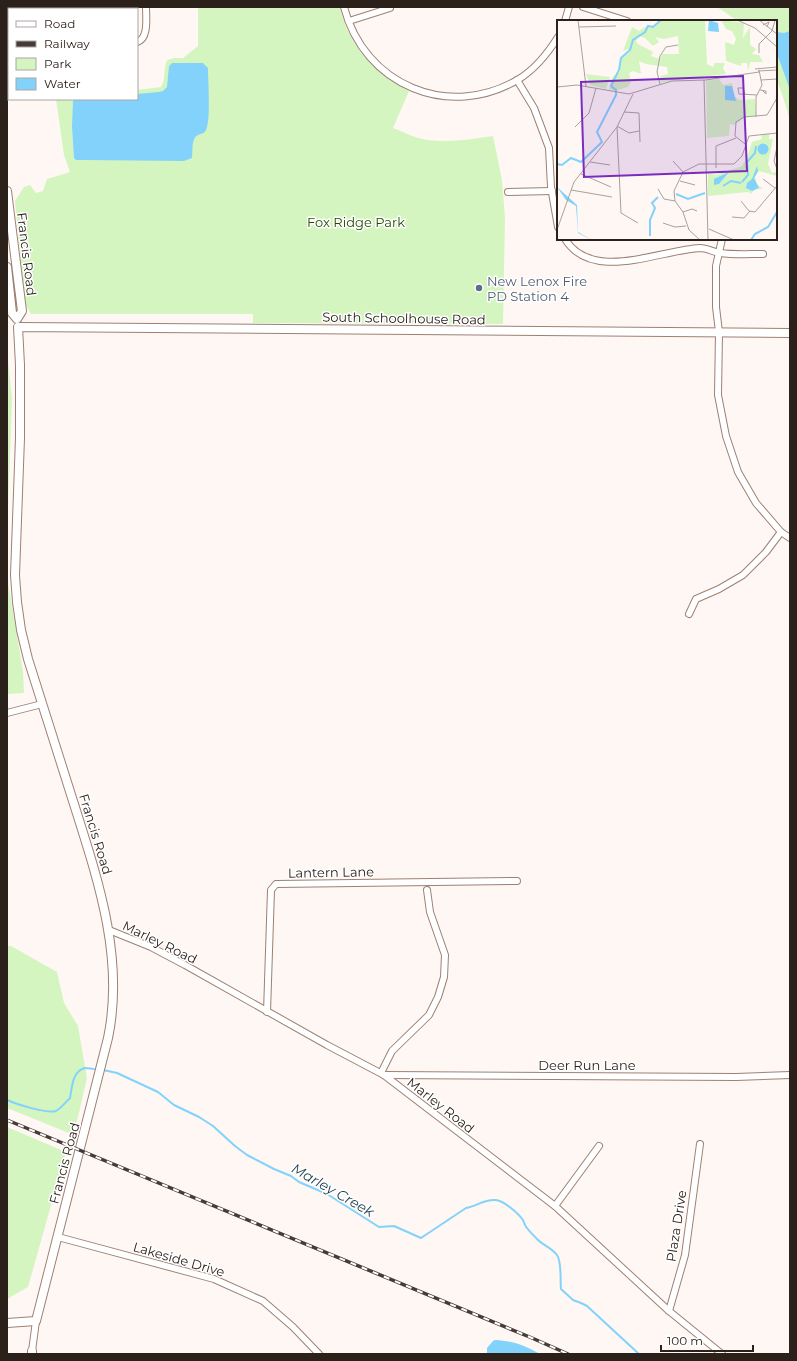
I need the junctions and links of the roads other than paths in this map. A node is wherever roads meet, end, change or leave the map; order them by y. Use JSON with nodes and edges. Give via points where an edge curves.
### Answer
{"nodes":[{"id":1,"x":146,"y":7,"type":"edge"},
{"id":2,"x":344,"y":7,"type":"edge"},
{"id":3,"x":569,"y":7,"type":"edge"},
{"id":4,"x":583,"y":7,"type":"edge"},
{"id":5,"x":390,"y":8,"type":"edge"},
{"id":6,"x":565,"y":20,"type":"edge"},
{"id":7,"x":624,"y":20,"type":"edge"},
{"id":8,"x":349,"y":21,"type":"junction"},
{"id":9,"x":557,"y":38,"type":"edge"},
{"id":10,"x":138,"y":42,"type":"edge"},
{"id":11,"x":517,"y":80,"type":"junction"},
{"id":12,"x":7,"y":191,"type":"edge"},
{"id":13,"x":552,"y":191,"type":"junction"},
{"id":14,"x":508,"y":192,"type":"dead end"},
{"id":15,"x":557,"y":221,"type":"edge"},
{"id":16,"x":566,"y":240,"type":"edge"},
{"id":17,"x":722,"y":240,"type":"edge"},
{"id":18,"x":719,"y":253,"type":"junction"},
{"id":19,"x":763,"y":254,"type":"dead end"},
{"id":20,"x":7,"y":266,"type":"edge"},
{"id":21,"x":18,"y":323,"type":"junction"},
{"id":22,"x":719,"y":332,"type":"junction"},
{"id":23,"x":790,"y":333,"type":"edge"},
{"id":24,"x":781,"y":532,"type":"junction"},
{"id":25,"x":790,"y":538,"type":"edge"},
{"id":26,"x":689,"y":614,"type":"dead end"},
{"id":27,"x":42,"y":704,"type":"junction"},
{"id":28,"x":7,"y":713,"type":"edge"},
{"id":29,"x":517,"y":881,"type":"dead end"},
{"id":30,"x":427,"y":890,"type":"dead end"},
{"id":31,"x":109,"y":930,"type":"junction"},
{"id":32,"x":267,"y":1012,"type":"junction"},
{"id":33,"x":382,"y":1074,"type":"junction"},
{"id":34,"x":790,"y":1075,"type":"edge"},
{"id":35,"x":700,"y":1144,"type":"dead end"},
{"id":36,"x":599,"y":1146,"type":"dead end"},
{"id":37,"x":555,"y":1206,"type":"junction"},
{"id":38,"x":58,"y":1237,"type":"junction"},
{"id":39,"x":669,"y":1311,"type":"junction"},
{"id":40,"x":36,"y":1321,"type":"junction"},
{"id":41,"x":7,"y":1323,"type":"edge"},
{"id":42,"x":32,"y":1353,"type":"edge"},
{"id":43,"x":319,"y":1354,"type":"edge"},
{"id":44,"x":722,"y":1354,"type":"edge"}],
"edges":[{"from":1,"to":10,"type":"street","via":[[144,37]]},
{"from":2,"to":8,"type":"street"},
{"from":3,"to":6,"type":"street"},
{"from":4,"to":7,"type":"street"},
{"from":5,"to":8,"type":"street"},
{"from":8,"to":11,"type":"street","via":[[363,49],[373,61],[396,80],[417,90],[453,97],[466,96],[494,91]]},
{"from":9,"to":11,"type":"street","via":[[538,63]]},
{"from":11,"to":13,"type":"street","via":[[534,108],[549,148]]},
{"from":12,"to":21,"type":"street","name":"Francis Road","via":[[22,311]]},
{"from":13,"to":14,"type":"street"},
{"from":13,"to":15,"type":"street"},
{"from":16,"to":18,"type":"street","via":[[589,259],[608,262],[701,248]]},
{"from":17,"to":18,"type":"street"},
{"from":18,"to":19,"type":"street"},
{"from":18,"to":22,"type":"street","via":[[716,266]]},
{"from":20,"to":21,"type":"street","name":"Francis Road","via":[[12,313]]},
{"from":21,"to":22,"type":"street","name":"South Schoolhouse Road"},
{"from":21,"to":27,"type":"street","name":"Francis Road","via":[[20,399],[15,575],[21,630]]},
{"from":22,"to":23,"type":"street","name":"South Schoolhouse Road"},
{"from":22,"to":24,"type":"street","via":[[718,395],[726,436],[738,472],[756,503]]},
{"from":24,"to":25,"type":"street"},
{"from":24,"to":26,"type":"street","via":[[766,552],[743,575],[696,600]]},
{"from":27,"to":28,"type":"street"},
{"from":27,"to":31,"type":"street","name":"Francis Road","via":[[95,869]]},
{"from":29,"to":32,"type":"street","name":"Lantern Lane","via":[[276,884],[271,890]]},
{"from":30,"to":33,"type":"street","via":[[430,912],[444,955],[444,977],[429,1015],[392,1051]]},
{"from":31,"to":32,"type":"street","name":"Marley Road","via":[[151,947]]},
{"from":31,"to":38,"type":"street","name":"Francis Road","via":[[113,966],[110,1030]]},
{"from":32,"to":33,"type":"street","name":"Marley Road"},
{"from":33,"to":34,"type":"street","name":"Deer Run Lane","via":[[728,1077]]},
{"from":33,"to":37,"type":"street","name":"Marley Road"},
{"from":35,"to":39,"type":"street","name":"Plaza Drive","via":[[685,1255]]},
{"from":36,"to":37,"type":"street"},
{"from":37,"to":39,"type":"street","name":"Marley Road"},
{"from":38,"to":40,"type":"street","name":"Francis Road"},
{"from":38,"to":43,"type":"street","name":"Lakeside Drive","via":[[214,1279],[263,1301],[294,1327]]},
{"from":39,"to":44,"type":"street","name":"Marley Road"},
{"from":40,"to":41,"type":"street"},
{"from":40,"to":42,"type":"street","name":"Francis Road"}]}
